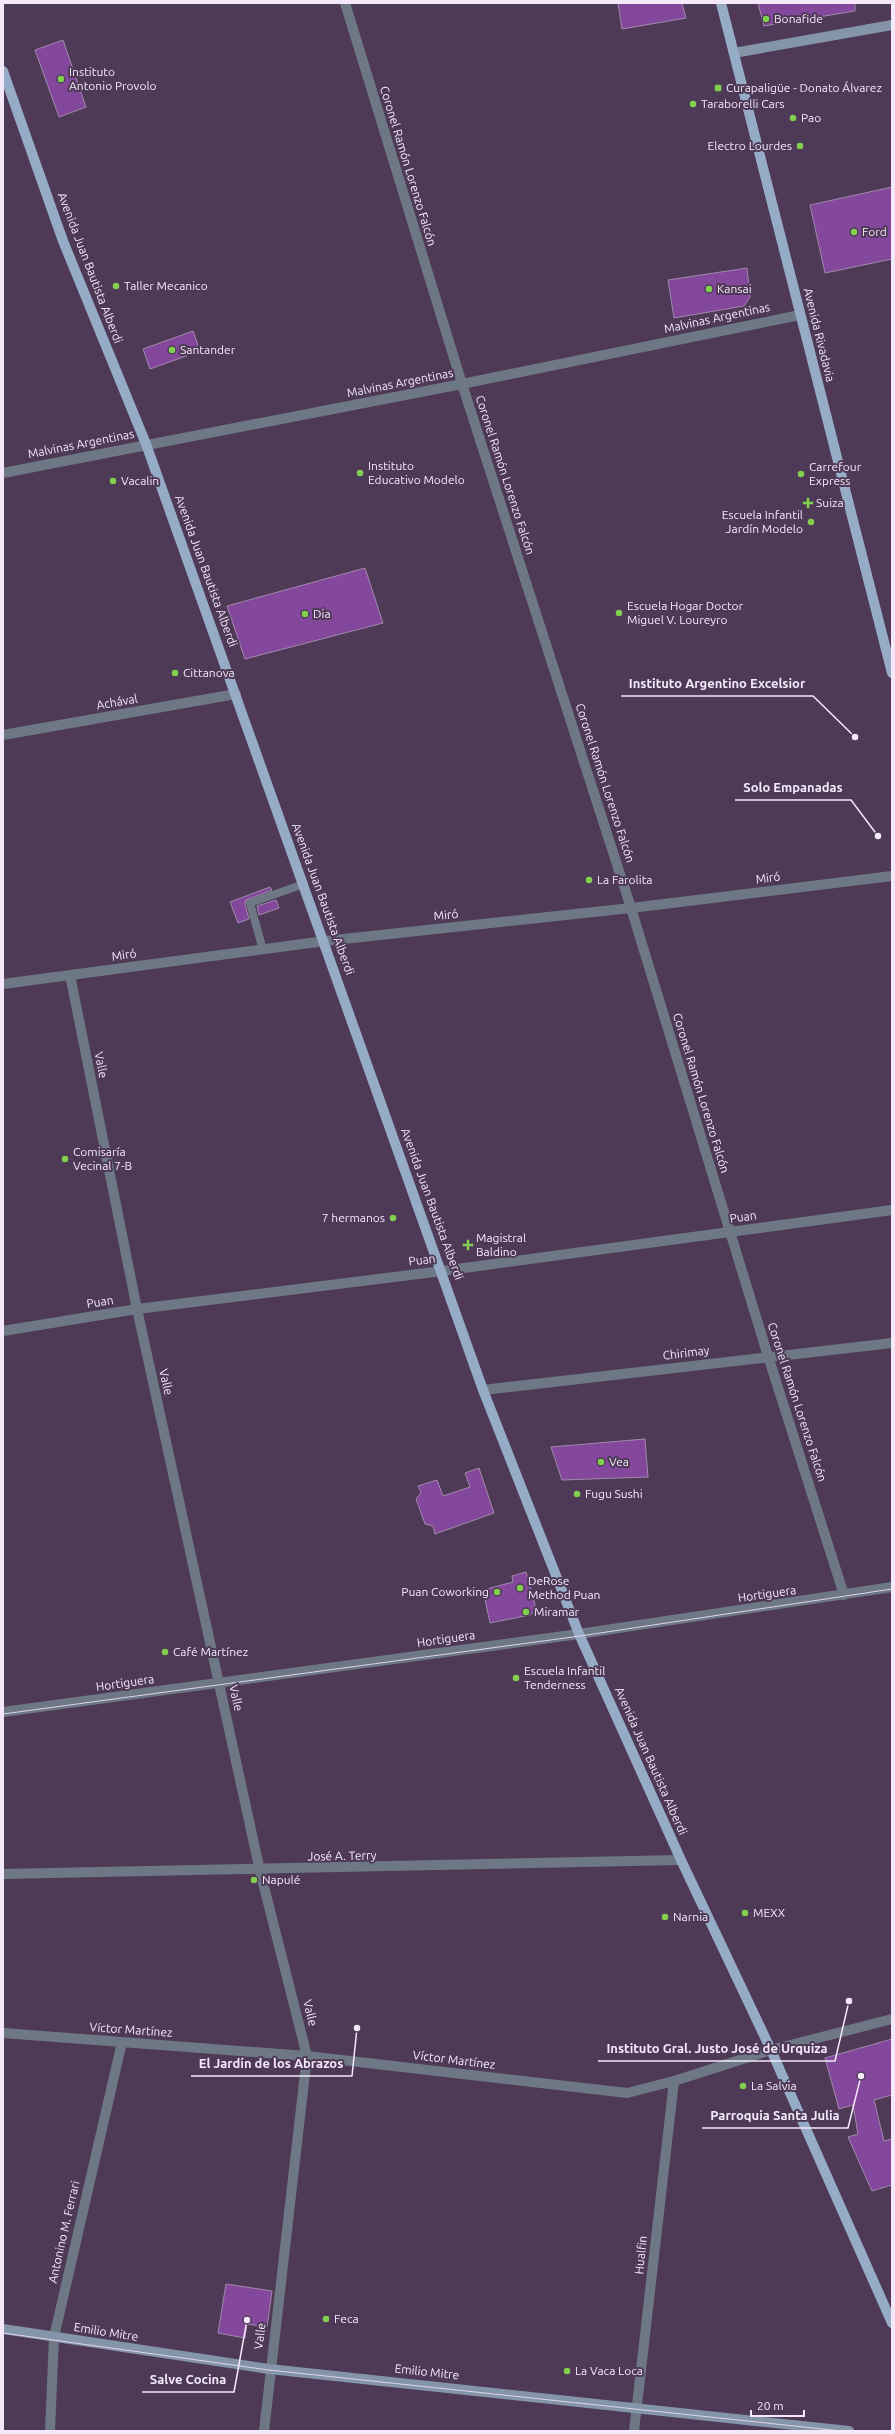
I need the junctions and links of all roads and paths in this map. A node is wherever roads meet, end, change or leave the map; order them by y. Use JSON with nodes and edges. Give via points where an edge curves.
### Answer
{"nodes":[{"id":1,"x":345,"y":3,"type":"edge"},
{"id":2,"x":722,"y":3,"type":"edge"},
{"id":3,"x":892,"y":25,"type":"edge"},
{"id":4,"x":734,"y":53,"type":"junction"},
{"id":5,"x":3,"y":71,"type":"edge"},
{"id":6,"x":800,"y":315,"type":"junction"},
{"id":7,"x":462,"y":384,"type":"junction"},
{"id":8,"x":146,"y":444,"type":"junction"},
{"id":9,"x":3,"y":473,"type":"edge"},
{"id":10,"x":891,"y":668,"type":"edge"},
{"id":11,"x":236,"y":694,"type":"junction"},
{"id":12,"x":3,"y":735,"type":"edge"},
{"id":13,"x":892,"y":876,"type":"edge"},
{"id":14,"x":304,"y":884,"type":"junction"},
{"id":15,"x":631,"y":908,"type":"junction"},
{"id":16,"x":325,"y":941,"type":"junction"},
{"id":17,"x":263,"y":950,"type":"junction"},
{"id":18,"x":70,"y":975,"type":"junction"},
{"id":19,"x":3,"y":984,"type":"edge"},
{"id":20,"x":892,"y":1210,"type":"edge"},
{"id":21,"x":730,"y":1232,"type":"junction"},
{"id":22,"x":442,"y":1271,"type":"junction"},
{"id":23,"x":137,"y":1309,"type":"junction"},
{"id":24,"x":3,"y":1331,"type":"edge"},
{"id":25,"x":892,"y":1343,"type":"edge"},
{"id":26,"x":768,"y":1356,"type":"junction"},
{"id":27,"x":483,"y":1390,"type":"junction"},
{"id":28,"x":892,"y":1587,"type":"edge"},
{"id":29,"x":844,"y":1595,"type":"junction"},
{"id":30,"x":579,"y":1634,"type":"junction"},
{"id":31,"x":220,"y":1683,"type":"junction"},
{"id":32,"x":3,"y":1712,"type":"edge"},
{"id":33,"x":681,"y":1860,"type":"junction"},
{"id":34,"x":260,"y":1871,"type":"junction"},
{"id":35,"x":3,"y":1874,"type":"edge"},
{"id":36,"x":892,"y":2019,"type":"edge"},
{"id":37,"x":3,"y":2033,"type":"edge"},
{"id":38,"x":122,"y":2042,"type":"junction"},
{"id":39,"x":771,"y":2050,"type":"junction"},
{"id":40,"x":307,"y":2056,"type":"junction"},
{"id":41,"x":674,"y":2081,"type":"junction"},
{"id":42,"x":892,"y":2323,"type":"edge"},
{"id":43,"x":3,"y":2329,"type":"edge"},
{"id":44,"x":54,"y":2337,"type":"junction"},
{"id":45,"x":269,"y":2369,"type":"junction"},
{"id":46,"x":637,"y":2408,"type":"junction"},
{"id":47,"x":50,"y":2431,"type":"edge"},
{"id":48,"x":264,"y":2431,"type":"edge"},
{"id":49,"x":634,"y":2431,"type":"edge"},
{"id":50,"x":849,"y":2431,"type":"edge"}],
"edges":[{"from":1,"to":7,"type":"street","name":"Coronel Ramón Lorenzo Falcón"},
{"from":2,"to":4,"type":"main road","name":"Avenida Rivadavia"},
{"from":3,"to":4,"type":"street"},
{"from":4,"to":6,"type":"main road","name":"Avenida Rivadavia"},
{"from":5,"to":8,"type":"main road","name":"Avenida Juan Bautista Alberdi","via":[[63,241]]},
{"from":6,"to":7,"type":"street","name":"Malvinas Argentinas"},
{"from":6,"to":10,"type":"main road","name":"Avenida Rivadavia"},
{"from":7,"to":8,"type":"street","name":"Malvinas Argentinas"},
{"from":7,"to":15,"type":"street","name":"Coronel Ramón Lorenzo Falcón"},
{"from":8,"to":9,"type":"street","name":"Malvinas Argentinas"},
{"from":8,"to":11,"type":"main road","name":"Avenida Juan Bautista Alberdi"},
{"from":11,"to":12,"type":"street","name":"Achával"},
{"from":11,"to":14,"type":"main road","name":"Avenida Juan Bautista Alberdi"},
{"from":13,"to":15,"type":"street","name":"Miró"},
{"from":14,"to":16,"type":"main road","name":"Avenida Juan Bautista Alberdi"},
{"from":14,"to":17,"type":"lane","via":[[250,903]]},
{"from":15,"to":16,"type":"street","name":"Miró"},
{"from":15,"to":21,"type":"street","name":"Coronel Ramón Lorenzo Falcón"},
{"from":16,"to":17,"type":"street","name":"Miró"},
{"from":16,"to":22,"type":"main road","name":"Avenida Juan Bautista Alberdi"},
{"from":17,"to":18,"type":"street","name":"Miró"},
{"from":18,"to":19,"type":"street","name":"Miró"},
{"from":18,"to":23,"type":"street","name":"Valle"},
{"from":20,"to":21,"type":"street","name":"Puan"},
{"from":21,"to":22,"type":"street","name":"Puan"},
{"from":21,"to":26,"type":"street","name":"Coronel Ramón Lorenzo Falcón"},
{"from":22,"to":23,"type":"street","name":"Puan"},
{"from":22,"to":27,"type":"main road","name":"Avenida Juan Bautista Alberdi"},
{"from":23,"to":24,"type":"street","name":"Puan"},
{"from":23,"to":31,"type":"street","name":"Valle"},
{"from":25,"to":26,"type":"street","name":"Chirimay"},
{"from":26,"to":27,"type":"street","name":"Chirimay"},
{"from":26,"to":29,"type":"street","name":"Coronel Ramón Lorenzo Falcón"},
{"from":27,"to":30,"type":"main road","name":"Avenida Juan Bautista Alberdi"},
{"from":28,"to":29,"type":"street","name":"Hortiguera"},
{"from":29,"to":30,"type":"street","name":"Hortiguera"},
{"from":30,"to":31,"type":"street","name":"Hortiguera"},
{"from":30,"to":33,"type":"main road","name":"Avenida Juan Bautista Alberdi"},
{"from":31,"to":32,"type":"street","name":"Hortiguera"},
{"from":31,"to":34,"type":"street","name":"Valle"},
{"from":33,"to":34,"type":"street","name":"José A. Terry"},
{"from":33,"to":39,"type":"main road","name":"Avenida Juan Bautista Alberdi"},
{"from":34,"to":35,"type":"street","name":"José A. Terry"},
{"from":34,"to":40,"type":"street","name":"Valle"},
{"from":36,"to":39,"type":"street","name":"Víctor Martínez"},
{"from":37,"to":38,"type":"street","name":"Víctor Martínez"},
{"from":38,"to":40,"type":"street","name":"Víctor Martínez"},
{"from":38,"to":44,"type":"street","name":"Antonino M. Ferrari"},
{"from":39,"to":41,"type":"street","name":"Víctor Martínez"},
{"from":39,"to":42,"type":"main road","name":"Avenida Juan Bautista Alberdi"},
{"from":40,"to":41,"type":"street","name":"Víctor Martínez","via":[[627,2093]]},
{"from":40,"to":45,"type":"street","name":"Valle"},
{"from":41,"to":46,"type":"street","name":"Hualfin"},
{"from":43,"to":44,"type":"street","name":"Emilio Mitre"},
{"from":44,"to":45,"type":"street","name":"Emilio Mitre"},
{"from":44,"to":47,"type":"street","name":"Antonino M. Ferrari"},
{"from":45,"to":46,"type":"street","name":"Emilio Mitre"},
{"from":45,"to":48,"type":"street","name":"Valle"},
{"from":46,"to":49,"type":"street","name":"Hualfin"},
{"from":46,"to":50,"type":"street","name":"Emilio Mitre"}]}
